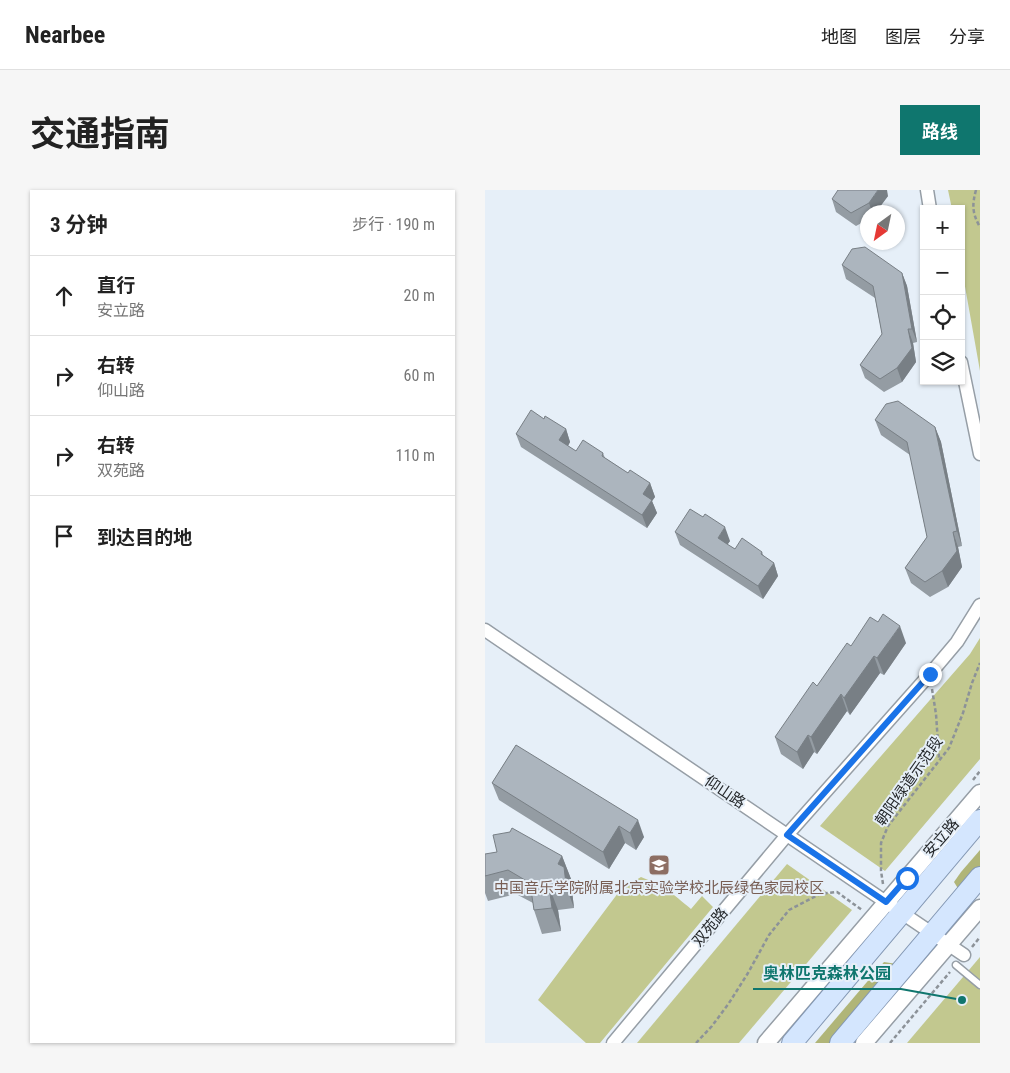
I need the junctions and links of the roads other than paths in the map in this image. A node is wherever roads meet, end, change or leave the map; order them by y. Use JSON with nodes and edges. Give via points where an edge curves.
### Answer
{"nodes":[{"id":1,"x":927,"y":190,"type":"edge"},
{"id":2,"x":929,"y":205,"type":"edge"},
{"id":3,"x":965,"y":381,"type":"edge"},
{"id":4,"x":980,"y":454,"type":"edge"},
{"id":5,"x":980,"y":605,"type":"edge"},
{"id":6,"x":485,"y":630,"type":"edge"},
{"id":7,"x":980,"y":793,"type":"edge"},
{"id":8,"x":980,"y":820,"type":"edge"},
{"id":9,"x":787,"y":835,"type":"junction"},
{"id":10,"x":980,"y":878,"type":"edge"},
{"id":11,"x":894,"y":908,"type":"junction"},
{"id":12,"x":980,"y":908,"type":"edge"},
{"id":13,"x":940,"y":939,"type":"junction"},
{"id":14,"x":960,"y":960,"type":"joint"},
{"id":15,"x":980,"y":985,"type":"edge"},
{"id":16,"x":613,"y":1043,"type":"edge"},
{"id":17,"x":766,"y":1043,"type":"edge"},
{"id":18,"x":792,"y":1043,"type":"edge"},
{"id":19,"x":840,"y":1043,"type":"edge"},
{"id":20,"x":864,"y":1043,"type":"edge"}],
"edges":[{"from":1,"to":2,"type":"street"},
{"from":3,"to":4,"type":"street"},
{"from":5,"to":9,"type":"street","name":"双苑路","via":[[957,642]]},
{"from":6,"to":9,"type":"street","name":"仰山路"},
{"from":7,"to":11,"type":"street","name":"安立路"},
{"from":8,"to":11,"type":"main road","name":"安立路"},
{"from":9,"to":11,"type":"street","name":"仰山路"},
{"from":9,"to":16,"type":"street","name":"双苑路"},
{"from":10,"to":13,"type":"main road"},
{"from":11,"to":13,"type":"street","name":"仰山路"},
{"from":11,"to":17,"type":"street","name":"安立路"},
{"from":11,"to":18,"type":"main road","name":"安立路"},
{"from":12,"to":13,"type":"street"},
{"from":13,"to":14,"type":"street","name":"仰山路"},
{"from":13,"to":19,"type":"main road"},
{"from":13,"to":20,"type":"street"},
{"from":14,"to":15,"type":"lane"}]}
